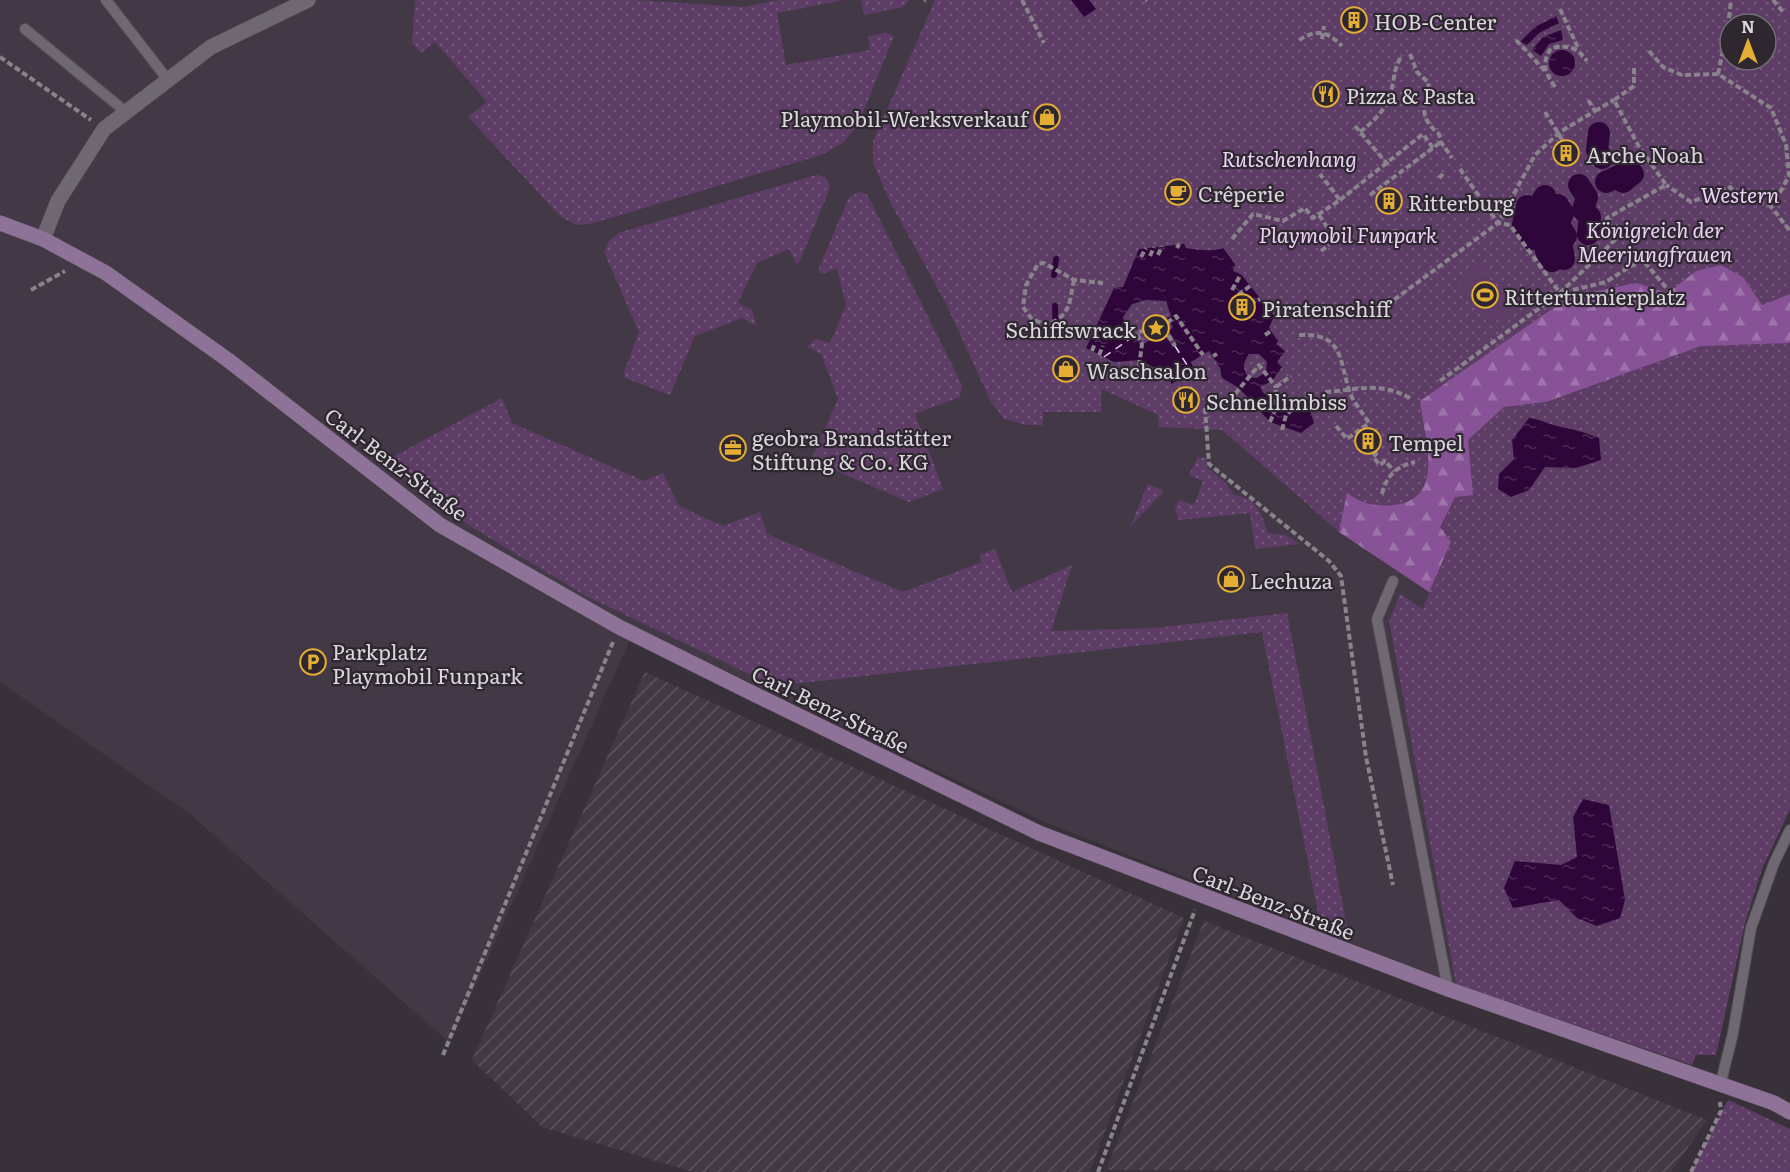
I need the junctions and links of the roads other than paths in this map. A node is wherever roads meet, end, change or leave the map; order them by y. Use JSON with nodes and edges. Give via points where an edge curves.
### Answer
{"nodes":[{"id":1,"x":106,"y":0,"type":"edge"},
{"id":2,"x":308,"y":0,"type":"edge"},
{"id":3,"x":25,"y":29,"type":"dead end"},
{"id":4,"x":168,"y":80,"type":"junction"},
{"id":5,"x":126,"y":112,"type":"junction"},
{"id":6,"x":0,"y":223,"type":"edge"},
{"id":7,"x":43,"y":239,"type":"junction"},
{"id":8,"x":1393,"y":581,"type":"dead end"},
{"id":9,"x":1790,"y":830,"type":"edge"},
{"id":10,"x":1448,"y":989,"type":"junction"},
{"id":11,"x":1720,"y":1086,"type":"junction"},
{"id":12,"x":1790,"y":1112,"type":"edge"}],
"edges":[{"from":1,"to":4,"type":"lane"},
{"from":2,"to":4,"type":"street","via":[[211,47]]},
{"from":3,"to":5,"type":"lane"},
{"from":4,"to":5,"type":"street"},
{"from":5,"to":7,"type":"street","via":[[104,129],[58,201]]},
{"from":6,"to":7,"type":"street","name":"Carl-Benz-Straße"},
{"from":7,"to":10,"type":"street","name":"Carl-Benz-Straße","via":[[106,273],[228,360],[440,525],[619,627],[1039,833]]},
{"from":8,"to":10,"type":"lane","via":[[1377,619]]},
{"from":9,"to":11,"type":"lane","via":[[1773,863],[1751,928]]},
{"from":10,"to":11,"type":"street","name":"Carl-Benz-Straße"},
{"from":11,"to":12,"type":"street","name":"Carl-Benz-Straße"}]}
